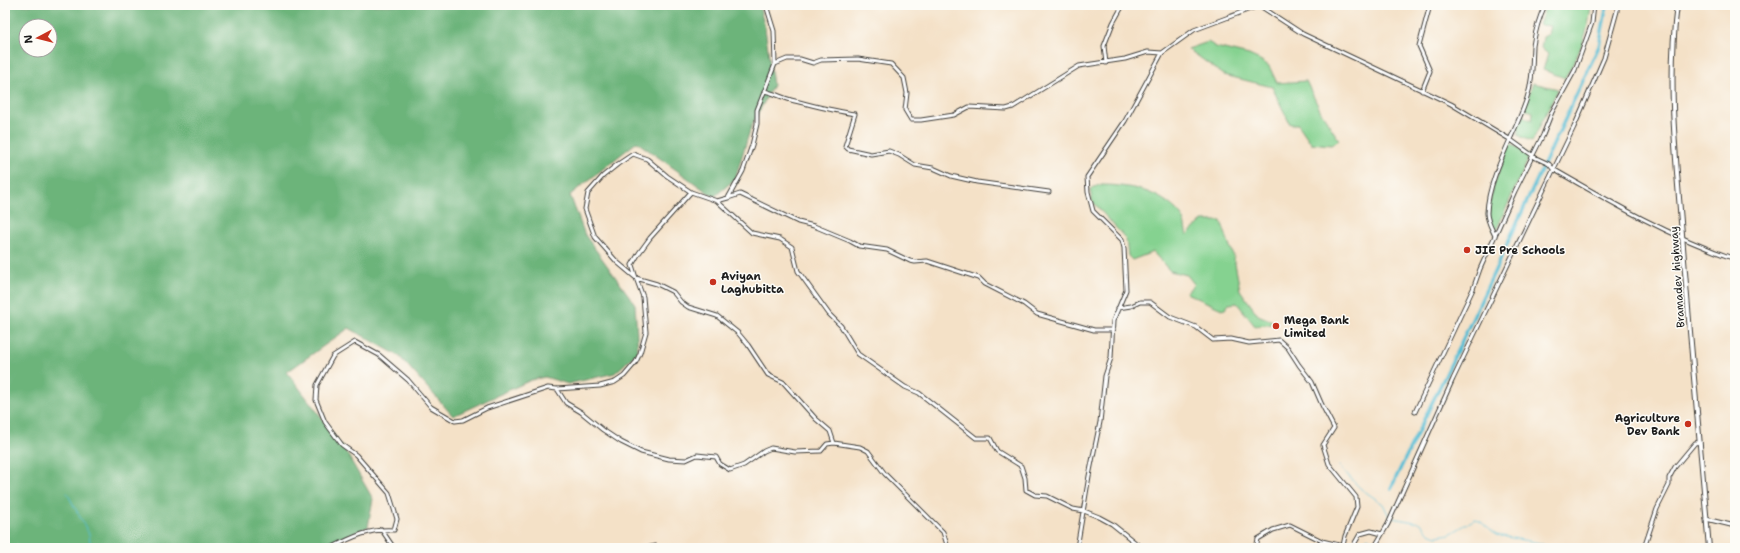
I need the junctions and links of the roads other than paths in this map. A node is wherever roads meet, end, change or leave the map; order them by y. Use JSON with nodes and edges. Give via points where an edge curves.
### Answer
{"nodes":[{"id":1,"x":766,"y":5,"type":"edge"},
{"id":2,"x":1123,"y":5,"type":"edge"},
{"id":3,"x":1260,"y":5,"type":"edge"},
{"id":4,"x":1430,"y":5,"type":"edge"},
{"id":5,"x":1545,"y":5,"type":"edge"},
{"id":6,"x":1594,"y":5,"type":"edge"},
{"id":7,"x":1617,"y":5,"type":"edge"},
{"id":8,"x":1678,"y":5,"type":"edge"},
{"id":9,"x":1162,"y":53,"type":"junction"},
{"id":10,"x":1106,"y":63,"type":"junction"},
{"id":11,"x":774,"y":64,"type":"junction"},
{"id":12,"x":764,"y":91,"type":"junction"},
{"id":13,"x":1422,"y":91,"type":"junction"},
{"id":14,"x":1510,"y":140,"type":"junction"},
{"id":15,"x":1532,"y":155,"type":"junction"},
{"id":16,"x":1553,"y":169,"type":"junction"},
{"id":17,"x":690,"y":192,"type":"junction"},
{"id":18,"x":1049,"y":192,"type":"dead end"},
{"id":19,"x":728,"y":198,"type":"junction"},
{"id":20,"x":717,"y":200,"type":"junction"},
{"id":21,"x":1495,"y":236,"type":"junction"},
{"id":22,"x":1683,"y":239,"type":"junction"},
{"id":23,"x":1735,"y":259,"type":"edge"},
{"id":24,"x":636,"y":278,"type":"junction"},
{"id":25,"x":1118,"y":308,"type":"junction"},
{"id":26,"x":1113,"y":330,"type":"junction"},
{"id":27,"x":557,"y":389,"type":"junction"},
{"id":28,"x":1415,"y":412,"type":"dead end"},
{"id":29,"x":1700,"y":442,"type":"junction"},
{"id":30,"x":834,"y":443,"type":"junction"},
{"id":31,"x":1084,"y":511,"type":"junction"},
{"id":32,"x":1706,"y":519,"type":"junction"},
{"id":33,"x":1735,"y":526,"type":"edge"},
{"id":34,"x":381,"y":529,"type":"junction"},
{"id":35,"x":1382,"y":534,"type":"junction"},
{"id":36,"x":1343,"y":546,"type":"junction"},
{"id":37,"x":331,"y":548,"type":"edge"},
{"id":38,"x":394,"y":548,"type":"edge"},
{"id":39,"x":646,"y":548,"type":"edge"},
{"id":40,"x":659,"y":548,"type":"edge"},
{"id":41,"x":948,"y":548,"type":"edge"},
{"id":42,"x":1077,"y":548,"type":"edge"},
{"id":43,"x":1142,"y":548,"type":"edge"},
{"id":44,"x":1256,"y":548,"type":"edge"},
{"id":45,"x":1374,"y":548,"type":"edge"},
{"id":46,"x":1602,"y":548,"type":"edge"},
{"id":47,"x":1606,"y":548,"type":"edge"},
{"id":48,"x":1644,"y":548,"type":"edge"},
{"id":49,"x":1709,"y":548,"type":"edge"}],
"edges":[{"from":1,"to":11,"type":"street","via":[[774,32]]},
{"from":2,"to":10,"type":"street","via":[[1104,46]]},
{"from":3,"to":9,"type":"street","via":[[1194,30]]},
{"from":3,"to":13,"type":"street","via":[[1303,34]]},
{"from":4,"to":13,"type":"street","via":[[1419,46],[1430,71]]},
{"from":5,"to":14,"type":"street","via":[[1539,18],[1527,98]]},
{"from":6,"to":15,"type":"street","via":[[1592,23],[1575,70]]},
{"from":7,"to":16,"type":"street","via":[[1604,58]]},
{"from":8,"to":22,"type":"street","name":"Bramadev highway","via":[[1674,28],[1673,120]]},
{"from":9,"to":10,"type":"street","via":[[1148,52]]},
{"from":9,"to":25,"type":"street","via":[[1125,121],[1087,177],[1093,211],[1122,240],[1124,248],[1126,290]]},
{"from":10,"to":11,"type":"street","via":[[1079,66],[1013,107],[969,106],[954,115],[921,120],[911,120],[908,117],[905,110],[907,86],[904,78],[891,64],[858,59],[821,60],[813,63],[787,59]]},
{"from":11,"to":12,"type":"street"},
{"from":12,"to":18,"type":"street","via":[[855,114],[845,146],[848,149],[870,154],[899,154],[915,165],[933,168],[951,176]]},
{"from":12,"to":19,"type":"street","via":[[757,110],[752,145]]},
{"from":13,"to":14,"type":"street","via":[[1451,104]]},
{"from":14,"to":15,"type":"street"},
{"from":14,"to":21,"type":"street","via":[[1491,188],[1486,214]]},
{"from":15,"to":16,"type":"street"},
{"from":15,"to":21,"type":"street"},
{"from":16,"to":22,"type":"street","via":[[1615,205]]},
{"from":16,"to":35,"type":"street"},
{"from":17,"to":20,"type":"street"},
{"from":17,"to":24,"type":"street","via":[[639,253],[632,265]]},
{"from":17,"to":24,"type":"street","via":[[648,159],[632,154],[588,193],[585,209],[595,236]]},
{"from":19,"to":20,"type":"street"},
{"from":19,"to":26,"type":"street","via":[[740,194],[798,222],[814,226],[859,246],[887,250],[910,261],[927,261],[979,278],[1037,314],[1094,330]]},
{"from":20,"to":31,"type":"street","via":[[752,233],[780,238],[792,247],[798,270],[829,314],[841,326],[858,354],[904,387],[919,393],[976,438],[990,438],[997,451],[1021,466],[1026,490]]},
{"from":21,"to":28,"type":"street"},
{"from":22,"to":23,"type":"street"},
{"from":22,"to":29,"type":"street","name":"Bramadev highway"},
{"from":24,"to":27,"type":"street","via":[[643,297],[646,332],[636,362],[615,382],[600,386]]},
{"from":24,"to":30,"type":"street","via":[[657,284],[672,292],[688,307],[717,316],[738,333],[768,375],[783,382],[830,431]]},
{"from":25,"to":26,"type":"street"},
{"from":25,"to":36,"type":"street","via":[[1150,302],[1170,317],[1196,326],[1213,340],[1231,339],[1249,343],[1279,340],[1288,348],[1312,382],[1334,428],[1324,445],[1329,464],[1356,497],[1357,507]]},
{"from":26,"to":31,"type":"street","via":[[1112,358],[1105,376],[1100,422]]},
{"from":27,"to":30,"type":"street","via":[[566,403],[621,442],[641,452],[669,459],[686,460],[697,455],[716,457],[720,464],[730,470],[744,465],[771,448],[795,452],[821,451],[827,444]]},
{"from":27,"to":34,"type":"street","via":[[548,388],[529,393],[455,421],[431,407],[408,380],[378,355],[354,342],[333,356],[317,385],[316,400],[325,422],[342,445],[356,455],[389,493],[397,519],[394,530]]},
{"from":29,"to":32,"type":"street","name":"Bramadev highway"},
{"from":29,"to":48,"type":"street","via":[[1695,443],[1669,478],[1669,486],[1657,509]]},
{"from":30,"to":41,"type":"street","via":[[860,447],[868,451],[885,474],[943,532]]},
{"from":31,"to":42,"type":"street"},
{"from":31,"to":43,"type":"street","via":[[1112,524]]},
{"from":32,"to":33,"type":"street"},
{"from":32,"to":49,"type":"street","name":"Bramadev highway"},
{"from":34,"to":37,"type":"street","via":[[368,531]]},
{"from":34,"to":38,"type":"street"},
{"from":35,"to":36,"type":"street","via":[[1371,531],[1360,534],[1352,548]]},
{"from":35,"to":45,"type":"street"},
{"from":36,"to":44,"type":"street","via":[[1322,541],[1290,526],[1273,530],[1258,539]]},
{"from":39,"to":40,"type":"street"},
{"from":46,"to":47,"type":"street"}]}
